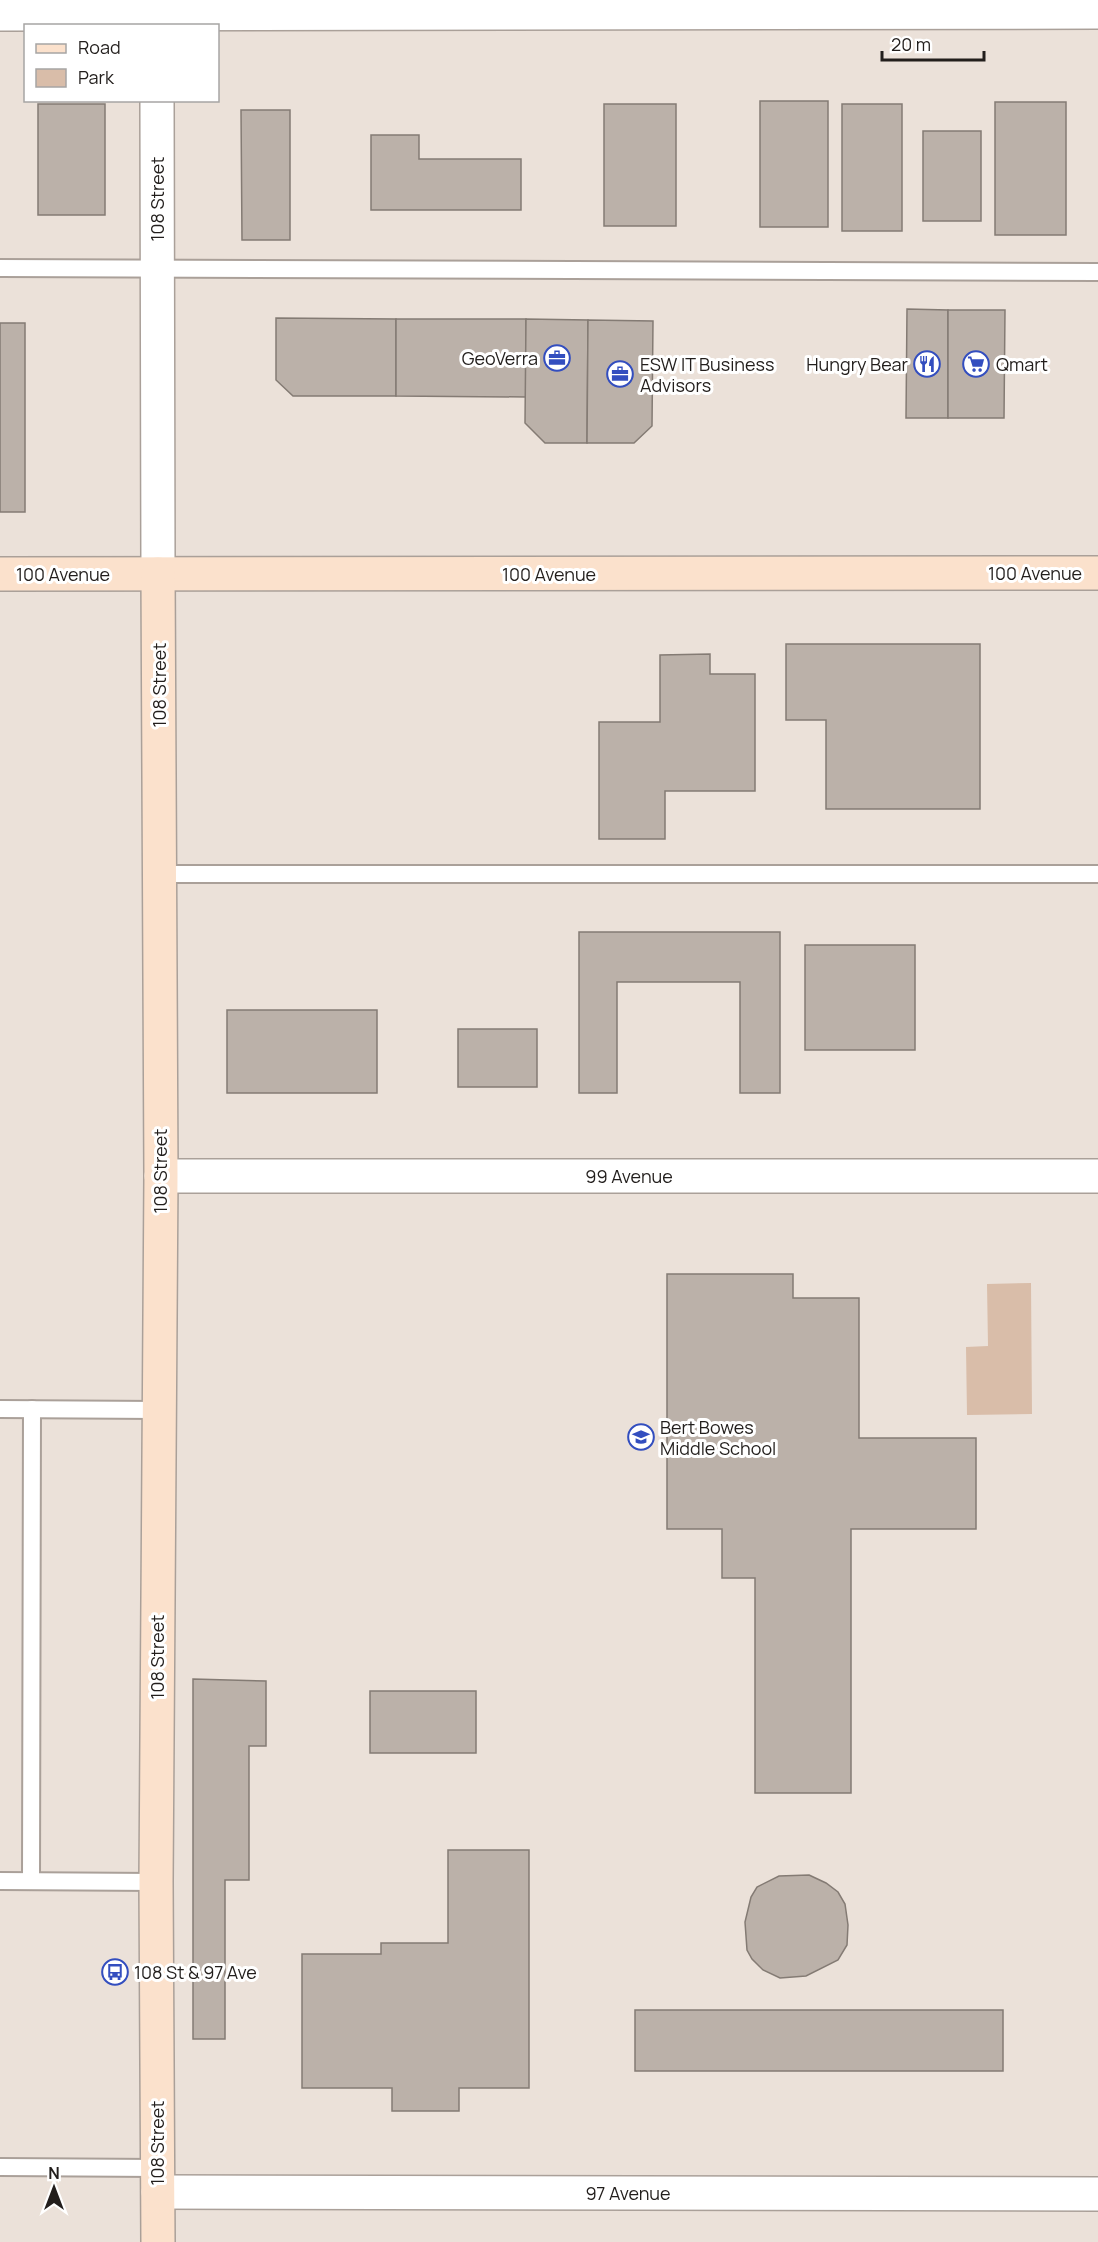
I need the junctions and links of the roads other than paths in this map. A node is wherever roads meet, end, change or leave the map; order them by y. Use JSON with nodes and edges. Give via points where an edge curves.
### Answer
{"nodes":[{"id":1,"x":1098,"y":12,"type":"edge"},
{"id":2,"x":157,"y":13,"type":"edge"},
{"id":3,"x":0,"y":14,"type":"edge"},
{"id":4,"x":157,"y":102,"type":"edge"},
{"id":5,"x":0,"y":268,"type":"edge"},
{"id":6,"x":157,"y":269,"type":"junction"},
{"id":7,"x":1098,"y":273,"type":"edge"},
{"id":8,"x":1098,"y":573,"type":"edge"},
{"id":9,"x":0,"y":574,"type":"edge"},
{"id":10,"x":158,"y":574,"type":"junction"},
{"id":11,"x":160,"y":874,"type":"junction"},
{"id":12,"x":1098,"y":874,"type":"edge"},
{"id":13,"x":161,"y":1176,"type":"junction"},
{"id":14,"x":1098,"y":1176,"type":"edge"},
{"id":15,"x":0,"y":1409,"type":"edge"},
{"id":16,"x":32,"y":1409,"type":"junction"},
{"id":17,"x":158,"y":1410,"type":"junction"},
{"id":18,"x":0,"y":1881,"type":"edge"},
{"id":19,"x":31,"y":1881,"type":"junction"},
{"id":20,"x":156,"y":1882,"type":"junction"},
{"id":21,"x":0,"y":2167,"type":"edge"},
{"id":22,"x":158,"y":2180,"type":"junction"},
{"id":23,"x":1098,"y":2194,"type":"edge"},
{"id":24,"x":158,"y":2242,"type":"edge"}],
"edges":[{"from":1,"to":2,"type":"street"},
{"from":2,"to":3,"type":"street"},
{"from":4,"to":6,"type":"street","name":"108 Street"},
{"from":5,"to":6,"type":"lane"},
{"from":6,"to":7,"type":"lane"},
{"from":6,"to":10,"type":"street","name":"108 Street"},
{"from":8,"to":10,"type":"street","name":"100 Avenue"},
{"from":9,"to":10,"type":"street","name":"100 Avenue"},
{"from":10,"to":11,"type":"street","name":"108 Street"},
{"from":11,"to":12,"type":"lane"},
{"from":11,"to":13,"type":"street","name":"108 Street"},
{"from":13,"to":14,"type":"street","name":"99 Avenue"},
{"from":13,"to":17,"type":"street","name":"108 Street"},
{"from":15,"to":16,"type":"lane"},
{"from":16,"to":17,"type":"lane"},
{"from":16,"to":19,"type":"lane"},
{"from":17,"to":20,"type":"street","name":"108 Street"},
{"from":18,"to":19,"type":"lane"},
{"from":19,"to":20,"type":"lane"},
{"from":20,"to":22,"type":"street","name":"108 Street"},
{"from":21,"to":22,"type":"lane"},
{"from":22,"to":23,"type":"street","name":"97 Avenue"},
{"from":22,"to":24,"type":"street","name":"108 Street"}]}
